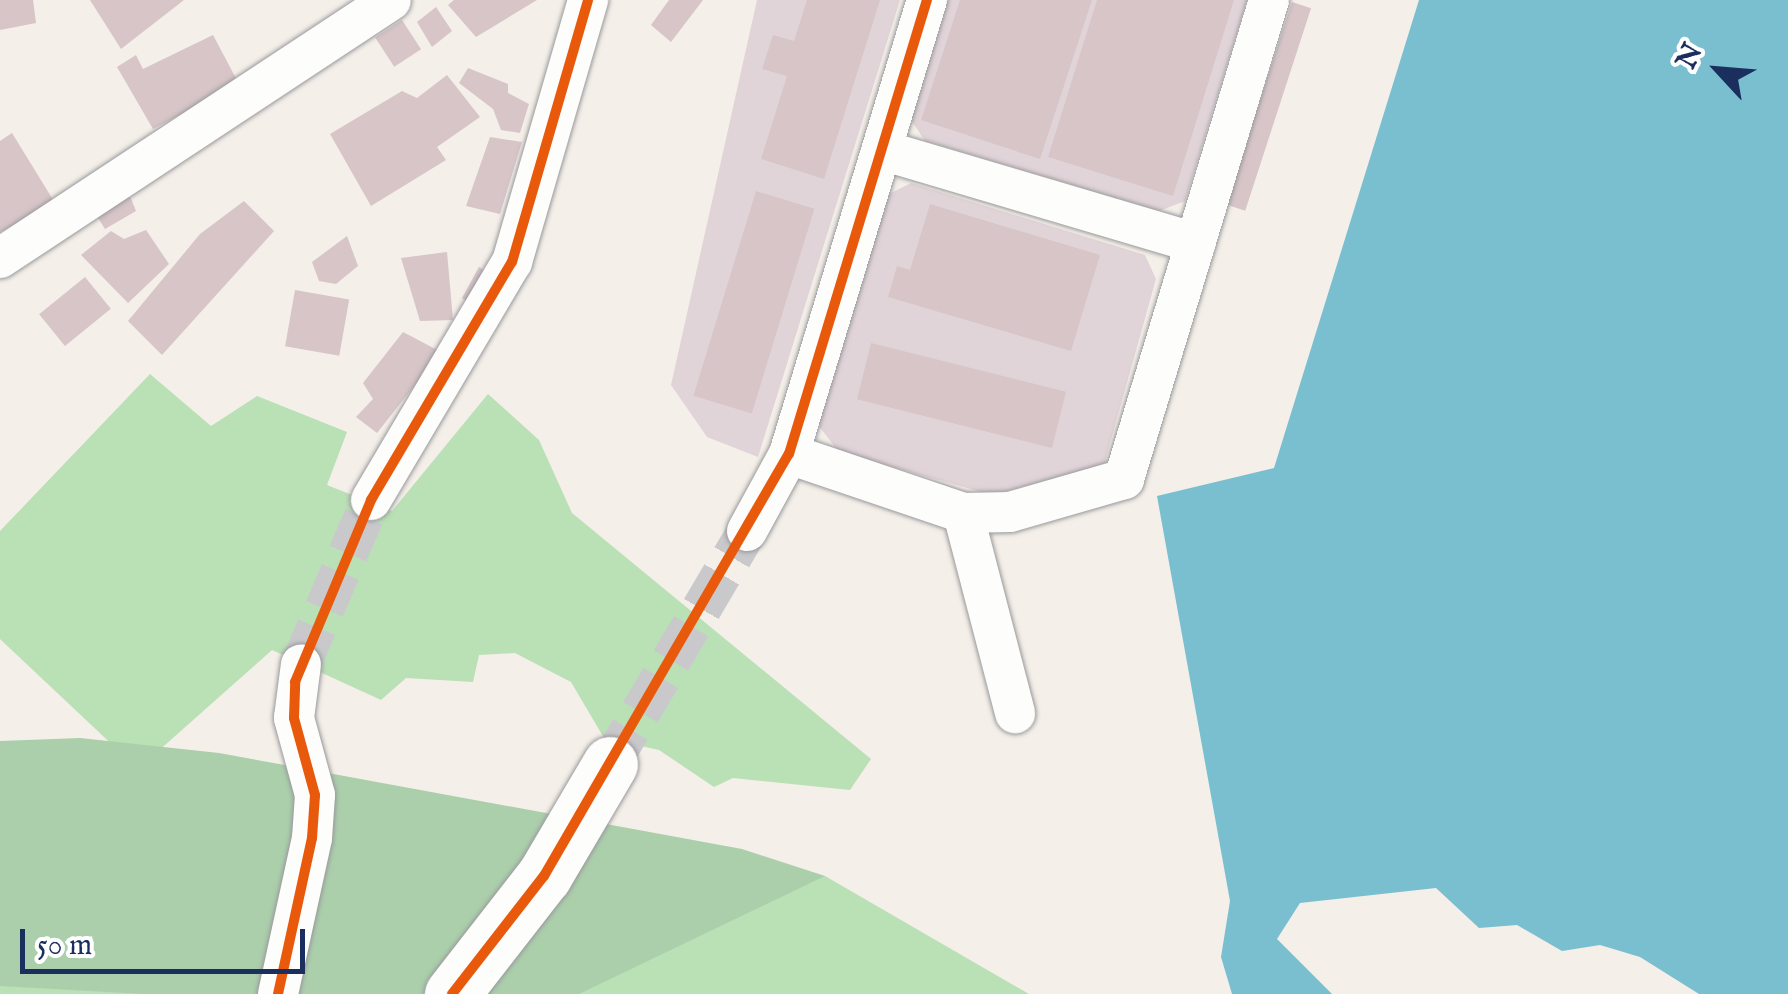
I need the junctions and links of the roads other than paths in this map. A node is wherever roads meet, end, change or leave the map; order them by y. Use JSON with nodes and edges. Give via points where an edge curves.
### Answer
{"nodes":[{"id":1,"x":391,"y":0,"type":"edge"},
{"id":2,"x":588,"y":0,"type":"edge"},
{"id":3,"x":927,"y":0,"type":"edge"},
{"id":4,"x":1269,"y":0,"type":"edge"},
{"id":5,"x":882,"y":150,"type":"junction"},
{"id":6,"x":1195,"y":243,"type":"junction"},
{"id":7,"x":0,"y":258,"type":"edge"},
{"id":8,"x":789,"y":454,"type":"junction"},
{"id":9,"x":371,"y":500,"type":"tunnel mouth"},
{"id":10,"x":963,"y":513,"type":"junction"},
{"id":11,"x":747,"y":531,"type":"tunnel mouth"},
{"id":12,"x":301,"y":664,"type":"tunnel mouth"},
{"id":13,"x":1015,"y":713,"type":"dead end"},
{"id":14,"x":610,"y":764,"type":"tunnel mouth"},
{"id":15,"x":278,"y":994,"type":"edge"},
{"id":16,"x":452,"y":994,"type":"edge"}],
"edges":[{"from":1,"to":7,"type":"street"},
{"from":2,"to":9,"type":"street","via":[[512,262]]},
{"from":3,"to":5,"type":"street"},
{"from":4,"to":6,"type":"street"},
{"from":5,"to":6,"type":"street"},
{"from":5,"to":8,"type":"street"},
{"from":6,"to":10,"type":"street","via":[[1124,479],[1010,512]]},
{"from":8,"to":10,"type":"street"},
{"from":8,"to":11,"type":"street"},
{"from":10,"to":13,"type":"street"},
{"from":12,"to":15,"type":"street","via":[[294,718],[315,795],[313,824]]},
{"from":14,"to":16,"type":"street","via":[[544,876]]}]}
